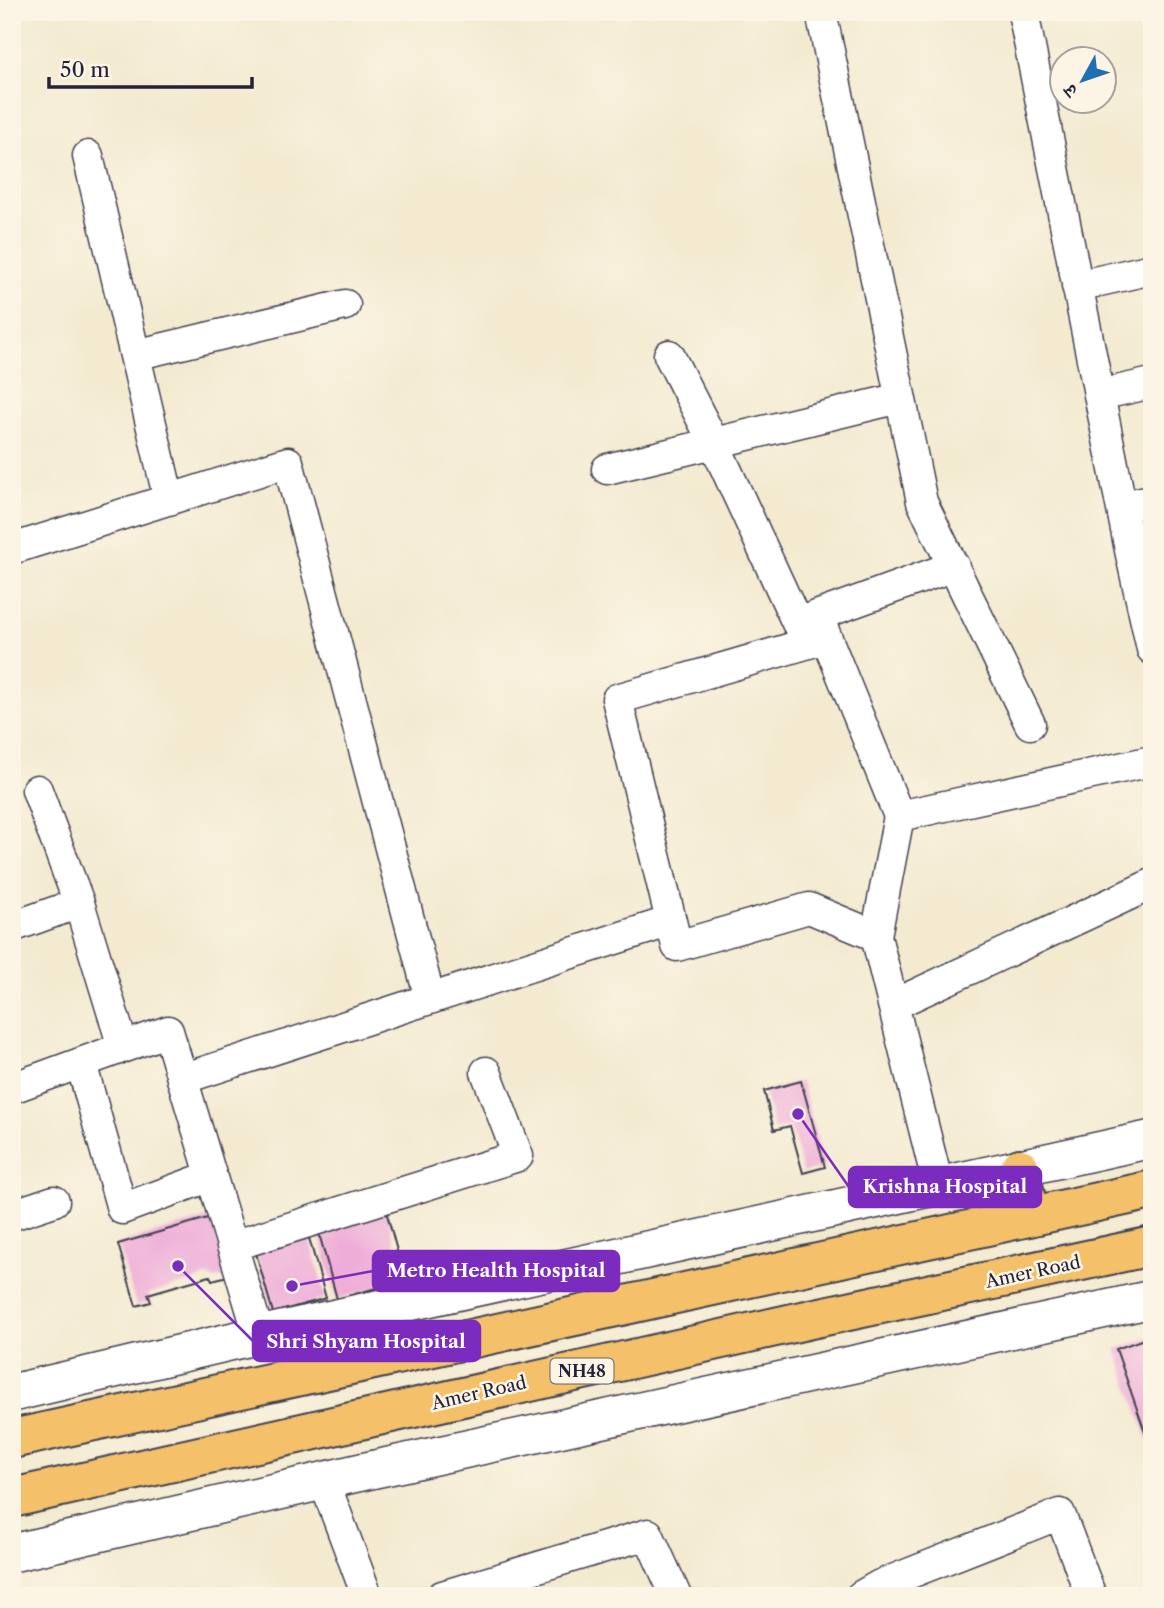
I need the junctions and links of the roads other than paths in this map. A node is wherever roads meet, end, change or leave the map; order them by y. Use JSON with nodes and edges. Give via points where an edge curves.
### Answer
{"nodes":[{"id":1,"x":821,"y":12,"type":"edge"},
{"id":2,"x":1023,"y":12,"type":"edge"},
{"id":3,"x":88,"y":156,"type":"dead end"},
{"id":4,"x":1152,"y":269,"type":"edge"},
{"id":5,"x":1077,"y":286,"type":"junction"},
{"id":6,"x":345,"y":305,"type":"dead end"},
{"id":7,"x":135,"y":355,"type":"junction"},
{"id":8,"x":669,"y":355,"type":"dead end"},
{"id":9,"x":1152,"y":383,"type":"edge"},
{"id":10,"x":1099,"y":395,"type":"junction"},
{"id":11,"x":900,"y":398,"type":"junction"},
{"id":12,"x":714,"y":443,"type":"junction"},
{"id":13,"x":607,"y":469,"type":"dead end"},
{"id":14,"x":169,"y":500,"type":"junction"},
{"id":15,"x":1152,"y":500,"type":"edge"},
{"id":16,"x":1122,"y":506,"type":"junction"},
{"id":17,"x":12,"y":549,"type":"edge"},
{"id":18,"x":954,"y":566,"type":"junction"},
{"id":19,"x":1148,"y":618,"type":"edge"},
{"id":20,"x":822,"y":627,"type":"junction"},
{"id":21,"x":1152,"y":649,"type":"edge"},
{"id":22,"x":1030,"y":724,"type":"dead end"},
{"id":23,"x":1152,"y":761,"type":"edge"},
{"id":24,"x":37,"y":789,"type":"dead end"},
{"id":25,"x":898,"y":816,"type":"junction"},
{"id":26,"x":1152,"y":884,"type":"edge"},
{"id":27,"x":79,"y":903,"type":"junction"},
{"id":28,"x":671,"y":921,"type":"junction"},
{"id":29,"x":12,"y":927,"type":"edge"},
{"id":30,"x":876,"y":936,"type":"junction"},
{"id":31,"x":430,"y":999,"type":"junction"},
{"id":32,"x":893,"y":1005,"type":"junction"},
{"id":33,"x":123,"y":1047,"type":"junction"},
{"id":34,"x":80,"y":1063,"type":"junction"},
{"id":35,"x":485,"y":1072,"type":"dead end"},
{"id":36,"x":182,"y":1079,"type":"junction"},
{"id":37,"x":12,"y":1088,"type":"edge"},
{"id":38,"x":1152,"y":1139,"type":"edge"},
{"id":39,"x":1020,"y":1168,"type":"junction"},
{"id":40,"x":211,"y":1176,"type":"junction"},
{"id":41,"x":938,"y":1185,"type":"junction"},
{"id":42,"x":1152,"y":1190,"type":"edge"},
{"id":43,"x":54,"y":1200,"type":"dead end"},
{"id":44,"x":12,"y":1215,"type":"edge"},
{"id":45,"x":1029,"y":1217,"type":"junction"},
{"id":46,"x":232,"y":1246,"type":"junction"},
{"id":47,"x":1152,"y":1246,"type":"edge"},
{"id":48,"x":1152,"y":1300,"type":"edge"},
{"id":49,"x":259,"y":1335,"type":"junction"},
{"id":50,"x":12,"y":1392,"type":"edge"},
{"id":51,"x":12,"y":1439,"type":"edge"},
{"id":52,"x":324,"y":1481,"type":"junction"},
{"id":53,"x":12,"y":1498,"type":"edge"},
{"id":54,"x":12,"y":1553,"type":"edge"},
{"id":55,"x":366,"y":1596,"type":"edge"},
{"id":56,"x":442,"y":1596,"type":"edge"},
{"id":57,"x":676,"y":1596,"type":"edge"},
{"id":58,"x":861,"y":1596,"type":"edge"},
{"id":59,"x":1091,"y":1596,"type":"edge"}],
"edges":[{"from":1,"to":11,"type":"street"},
{"from":2,"to":5,"type":"street"},
{"from":3,"to":7,"type":"street"},
{"from":4,"to":5,"type":"street"},
{"from":5,"to":10,"type":"street"},
{"from":6,"to":7,"type":"street"},
{"from":7,"to":14,"type":"street"},
{"from":8,"to":12,"type":"street"},
{"from":9,"to":10,"type":"street"},
{"from":10,"to":16,"type":"street"},
{"from":11,"to":12,"type":"street"},
{"from":11,"to":18,"type":"street","via":[[922,502]]},
{"from":12,"to":13,"type":"street"},
{"from":12,"to":20,"type":"street","via":[[797,623]]},
{"from":14,"to":17,"type":"street"},
{"from":14,"to":31,"type":"street","via":[[288,462]]},
{"from":15,"to":16,"type":"street"},
{"from":16,"to":19,"type":"street"},
{"from":18,"to":20,"type":"street"},
{"from":18,"to":22,"type":"street"},
{"from":19,"to":21,"type":"street"},
{"from":20,"to":25,"type":"street"},
{"from":20,"to":28,"type":"street","via":[[617,699]]},
{"from":23,"to":25,"type":"street"},
{"from":24,"to":27,"type":"street"},
{"from":25,"to":30,"type":"street"},
{"from":26,"to":32,"type":"street"},
{"from":27,"to":29,"type":"street"},
{"from":27,"to":33,"type":"street"},
{"from":28,"to":30,"type":"street","via":[[677,946],[809,908]]},
{"from":28,"to":31,"type":"street"},
{"from":30,"to":32,"type":"street"},
{"from":31,"to":36,"type":"street"},
{"from":32,"to":41,"type":"street"},
{"from":33,"to":34,"type":"street"},
{"from":33,"to":36,"type":"street","via":[[168,1031]]},
{"from":34,"to":37,"type":"street"},
{"from":34,"to":40,"type":"street","via":[[122,1209]]},
{"from":35,"to":46,"type":"street","via":[[517,1156]]},
{"from":36,"to":40,"type":"street"},
{"from":38,"to":39,"type":"street"},
{"from":39,"to":41,"type":"street"},
{"from":39,"to":45,"type":"highway"},
{"from":40,"to":46,"type":"street"},
{"from":41,"to":49,"type":"street"},
{"from":42,"to":45,"type":"highway"},
{"from":43,"to":44,"type":"street"},
{"from":45,"to":51,"type":"highway"},
{"from":46,"to":49,"type":"street"},
{"from":47,"to":53,"type":"highway","name":"Amer Road","number":"NH48"},
{"from":48,"to":52,"type":"street"},
{"from":49,"to":50,"type":"street"},
{"from":52,"to":54,"type":"street"},
{"from":52,"to":55,"type":"street"},
{"from":56,"to":57,"type":"street","via":[[648,1534]]},
{"from":58,"to":59,"type":"street","via":[[1060,1514]]}]}
